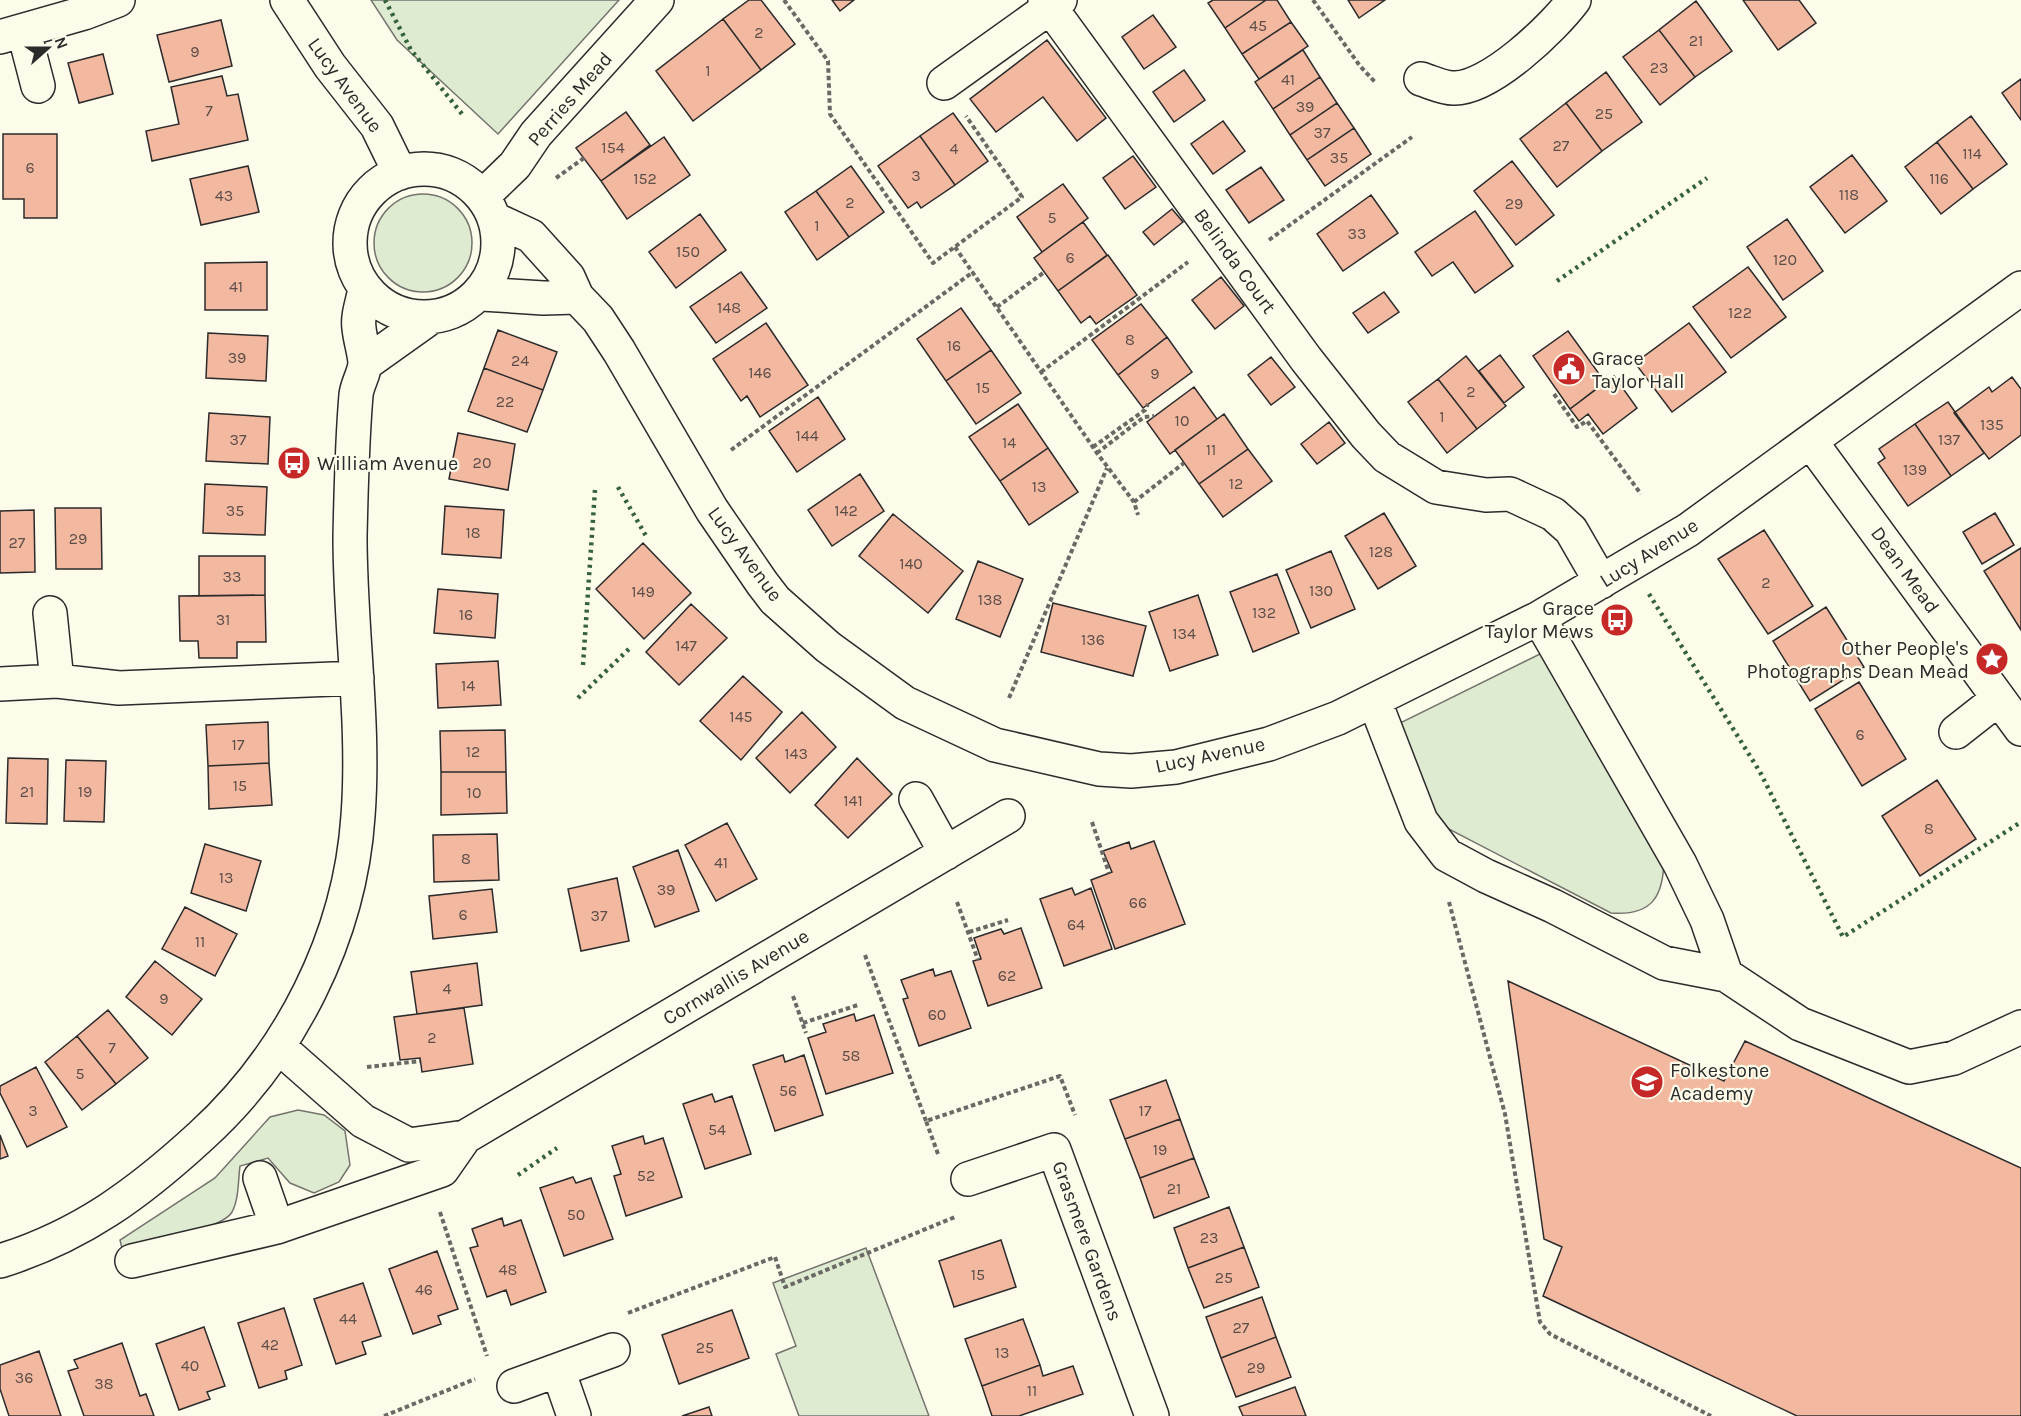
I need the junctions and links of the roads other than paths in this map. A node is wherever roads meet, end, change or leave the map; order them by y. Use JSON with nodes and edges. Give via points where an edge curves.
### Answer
{"nodes":[{"id":1,"x":118,"y":0,"type":"edge"},
{"id":2,"x":287,"y":0,"type":"edge"},
{"id":3,"x":657,"y":0,"type":"edge"},
{"id":4,"x":1574,"y":0,"type":"edge"},
{"id":5,"x":1052,"y":2,"type":"edge"},
{"id":6,"x":12,"y":34,"type":"edge"},
{"id":7,"x":1422,"y":79,"type":"dead end"},
{"id":8,"x":944,"y":84,"type":"road end"},
{"id":9,"x":38,"y":86,"type":"dead end"},
{"id":10,"x":400,"y":172,"type":"junction"},
{"id":11,"x":488,"y":208,"type":"junction"},
{"id":12,"x":2021,"y":288,"type":"edge"},
{"id":13,"x":365,"y":289,"type":"junction"},
{"id":14,"x":482,"y":294,"type":"junction"},
{"id":15,"x":577,"y":297,"type":"junction"},
{"id":16,"x":431,"y":318,"type":"junction"},
{"id":17,"x":365,"y":364,"type":"junction"},
{"id":18,"x":1811,"y":442,"type":"junction"},
{"id":19,"x":1601,"y":582,"type":"junction"},
{"id":20,"x":50,"y":613,"type":"dead end"},
{"id":21,"x":1539,"y":618,"type":"junction"},
{"id":22,"x":357,"y":678,"type":"junction"},
{"id":23,"x":57,"y":681,"type":"junction"},
{"id":24,"x":0,"y":684,"type":"edge"},
{"id":25,"x":1998,"y":699,"type":"junction"},
{"id":26,"x":1375,"y":702,"type":"junction"},
{"id":27,"x":2021,"y":729,"type":"edge"},
{"id":28,"x":1956,"y":732,"type":"dead end"},
{"id":29,"x":916,"y":799,"type":"dead end"},
{"id":30,"x":1008,"y":816,"type":"dead end"},
{"id":31,"x":946,"y":853,"type":"junction"},
{"id":32,"x":1726,"y":975,"type":"junction"},
{"id":33,"x":2021,"y":1027,"type":"edge"},
{"id":34,"x":279,"y":1047,"type":"junction"},
{"id":35,"x":465,"y":1137,"type":"junction"},
{"id":36,"x":260,"y":1178,"type":"dead end"},
{"id":37,"x":968,"y":1179,"type":"dead end"},
{"id":38,"x":277,"y":1227,"type":"junction"},
{"id":39,"x":0,"y":1261,"type":"edge"},
{"id":40,"x":132,"y":1261,"type":"dead end"},
{"id":41,"x":613,"y":1350,"type":"dead end"},
{"id":42,"x":558,"y":1370,"type":"junction"},
{"id":43,"x":514,"y":1386,"type":"dead end"},
{"id":44,"x":574,"y":1416,"type":"edge"},
{"id":45,"x":1152,"y":1416,"type":"edge"}],
"edges":[{"from":1,"to":6,"type":"street"},
{"from":2,"to":10,"type":"street","name":"Lucy Avenue","via":[[330,66],[377,126]]},
{"from":3,"to":11,"type":"street","name":"Perries Mead","via":[[536,134]]},
{"from":4,"to":7,"type":"street","via":[[1532,45],[1482,80],[1453,88]]},
{"from":5,"to":8,"type":"street"},
{"from":5,"to":19,"type":"street","name":"Belinda Court","via":[[1107,85],[1366,435],[1387,457],[1436,487],[1478,495],[1510,494],[1553,514],[1571,530]]},
{"from":6,"to":9,"type":"street"},
{"from":10,"to":11,"type":"street","via":[[445,172],[466,182]]},
{"from":10,"to":13,"type":"street","via":[[363,200],[352,221],[352,260]]},
{"from":11,"to":14,"type":"street","via":[[498,234],[497,254]]},
{"from":11,"to":15,"type":"street","name":"Lucy Avenue","via":[[531,236],[568,278]]},
{"from":12,"to":18,"type":"street","name":"Lucy Avenue"},
{"from":13,"to":16,"type":"street","via":[[383,306],[406,316]]},
{"from":13,"to":17,"type":"street","via":[[358,325]]},
{"from":14,"to":15,"type":"street"},
{"from":14,"to":16,"type":"street","via":[[455,311]]},
{"from":15,"to":26,"type":"street","name":"Lucy Avenue","via":[[609,335],[712,510],[776,600],[851,666],[905,703],[995,745],[1099,769],[1131,771],[1176,767],[1269,744]]},
{"from":16,"to":17,"type":"street"},
{"from":17,"to":22,"type":"street","via":[[356,392],[350,538]]},
{"from":18,"to":19,"type":"street","name":"Lucy Avenue","via":[[1688,530]]},
{"from":18,"to":25,"type":"street","name":"Dean Mead"},
{"from":19,"to":21,"type":"street","name":"Lucy Avenue"},
{"from":20,"to":23,"type":"street"},
{"from":21,"to":26,"type":"street","name":"Lucy Avenue"},
{"from":21,"to":32,"type":"street","via":[[1680,864],[1707,920]]},
{"from":22,"to":23,"type":"street","via":[[119,688]]},
{"from":22,"to":34,"type":"street","via":[[359,814],[352,865],[312,989]]},
{"from":23,"to":24,"type":"street"},
{"from":25,"to":27,"type":"street","name":"Dean Mead"},
{"from":25,"to":28,"type":"street"},
{"from":26,"to":32,"type":"street","via":[[1421,821],[1447,855],[1664,963]]},
{"from":29,"to":31,"type":"street"},
{"from":30,"to":31,"type":"street","name":"Cornwallis Avenue"},
{"from":31,"to":35,"type":"street","name":"Cornwallis Avenue"},
{"from":32,"to":33,"type":"street","via":[[1800,1024],[1908,1067],[1954,1058]]},
{"from":34,"to":35,"type":"street","name":"Cornwallis Avenue","via":[[363,1121],[409,1144]]},
{"from":34,"to":39,"type":"street","via":[[223,1116],[161,1173],[104,1216],[47,1244]]},
{"from":35,"to":38,"type":"street","name":"Cornwallis Avenue","via":[[442,1170]]},
{"from":36,"to":38,"type":"street"},
{"from":37,"to":45,"type":"street","name":"Grasmere Gardens","via":[[1054,1150]]},
{"from":38,"to":40,"type":"street","name":"Cornwallis Avenue"},
{"from":41,"to":42,"type":"street"},
{"from":42,"to":43,"type":"street"},
{"from":42,"to":44,"type":"street"}]}
